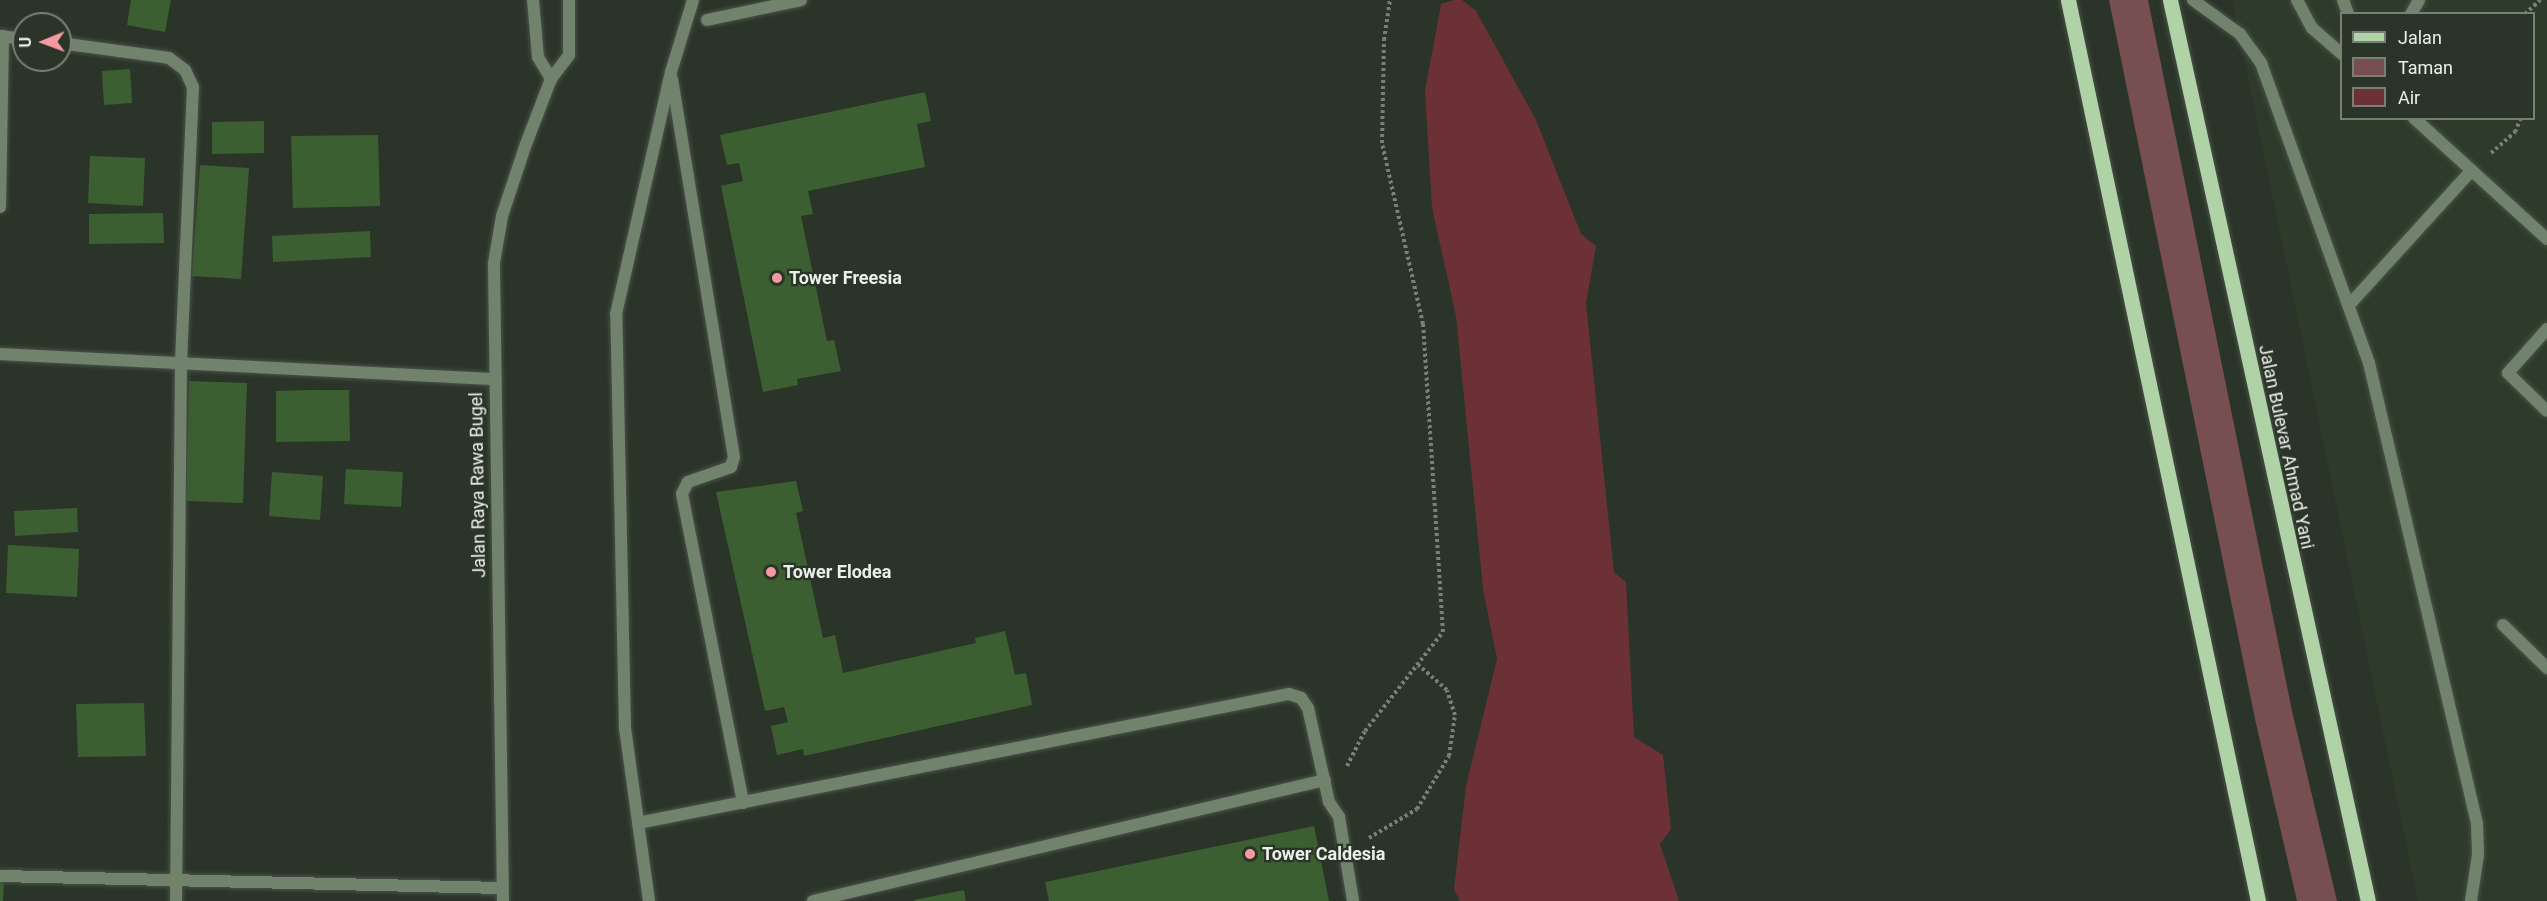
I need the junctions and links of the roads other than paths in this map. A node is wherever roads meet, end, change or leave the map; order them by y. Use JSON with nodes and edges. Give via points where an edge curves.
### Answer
{"nodes":[{"id":1,"x":533,"y":0,"type":"edge"},
{"id":2,"x":569,"y":0,"type":"edge"},
{"id":3,"x":693,"y":0,"type":"edge"},
{"id":4,"x":801,"y":0,"type":"edge"},
{"id":5,"x":2068,"y":0,"type":"edge"},
{"id":6,"x":2170,"y":0,"type":"edge"},
{"id":7,"x":2193,"y":0,"type":"edge"},
{"id":8,"x":2297,"y":0,"type":"edge"},
{"id":9,"x":707,"y":20,"type":"dead end"},
{"id":10,"x":1,"y":36,"type":"edge"},
{"id":11,"x":72,"y":46,"type":"edge"},
{"id":12,"x":2340,"y":52,"type":"edge"},
{"id":13,"x":671,"y":72,"type":"junction"},
{"id":14,"x":551,"y":79,"type":"junction"},
{"id":15,"x":2416,"y":120,"type":"edge"},
{"id":16,"x":2472,"y":170,"type":"junction"},
{"id":17,"x":0,"y":207,"type":"edge"},
{"id":18,"x":2547,"y":239,"type":"edge"},
{"id":19,"x":2350,"y":304,"type":"junction"},
{"id":20,"x":2547,"y":329,"type":"edge"},
{"id":21,"x":0,"y":354,"type":"edge"},
{"id":22,"x":181,"y":363,"type":"junction"},
{"id":23,"x":495,"y":379,"type":"junction"},
{"id":24,"x":2547,"y":411,"type":"edge"},
{"id":25,"x":2502,"y":626,"type":"dead end"},
{"id":26,"x":2547,"y":668,"type":"edge"},
{"id":27,"x":1325,"y":780,"type":"junction"},
{"id":28,"x":743,"y":803,"type":"junction"},
{"id":29,"x":638,"y":823,"type":"junction"},
{"id":30,"x":0,"y":876,"type":"edge"},
{"id":31,"x":176,"y":882,"type":"junction"},
{"id":32,"x":502,"y":888,"type":"junction"},
{"id":33,"x":176,"y":901,"type":"edge"},
{"id":34,"x":503,"y":901,"type":"edge"},
{"id":35,"x":649,"y":901,"type":"edge"},
{"id":36,"x":813,"y":901,"type":"edge"},
{"id":37,"x":1353,"y":901,"type":"edge"},
{"id":38,"x":2258,"y":901,"type":"edge"},
{"id":39,"x":2368,"y":901,"type":"edge"},
{"id":40,"x":2471,"y":901,"type":"edge"}],
"edges":[{"from":1,"to":14,"type":"street","via":[[538,57]]},
{"from":2,"to":14,"type":"street","name":"Jalan Raya Rawa Bugel","via":[[568,55]]},
{"from":3,"to":13,"type":"street"},
{"from":4,"to":9,"type":"street"},
{"from":5,"to":38,"type":"main road"},
{"from":6,"to":39,"type":"main road","name":"Jalan Bulevar Ahmad Yani"},
{"from":7,"to":19,"type":"street","via":[[2240,34],[2261,63]]},
{"from":8,"to":12,"type":"street","via":[[2312,28]]},
{"from":10,"to":17,"type":"street"},
{"from":11,"to":22,"type":"street","via":[[169,58],[185,70],[193,87]]},
{"from":13,"to":28,"type":"street","via":[[734,457],[731,467],[688,482],[682,494]]},
{"from":13,"to":29,"type":"street","via":[[616,314],[626,729]]},
{"from":14,"to":23,"type":"street","name":"Jalan Raya Rawa Bugel","via":[[522,154],[498,237],[494,263]]},
{"from":15,"to":16,"type":"street"},
{"from":16,"to":18,"type":"street"},
{"from":16,"to":19,"type":"street"},
{"from":19,"to":40,"type":"street","via":[[2369,363],[2477,824],[2478,855]]},
{"from":20,"to":24,"type":"street","via":[[2508,373]]},
{"from":21,"to":22,"type":"street"},
{"from":22,"to":23,"type":"street"},
{"from":22,"to":31,"type":"street"},
{"from":23,"to":32,"type":"street","name":"Jalan Raya Rawa Bugel"},
{"from":25,"to":26,"type":"street"},
{"from":27,"to":28,"type":"street","via":[[1308,708],[1301,698],[1289,694]]},
{"from":27,"to":36,"type":"street"},
{"from":27,"to":37,"type":"street","via":[[1329,802],[1339,817]]},
{"from":28,"to":29,"type":"street"},
{"from":29,"to":35,"type":"street"},
{"from":30,"to":31,"type":"street"},
{"from":31,"to":32,"type":"street"},
{"from":31,"to":33,"type":"street"},
{"from":32,"to":34,"type":"street","name":"Jalan Raya Rawa Bugel"}]}
